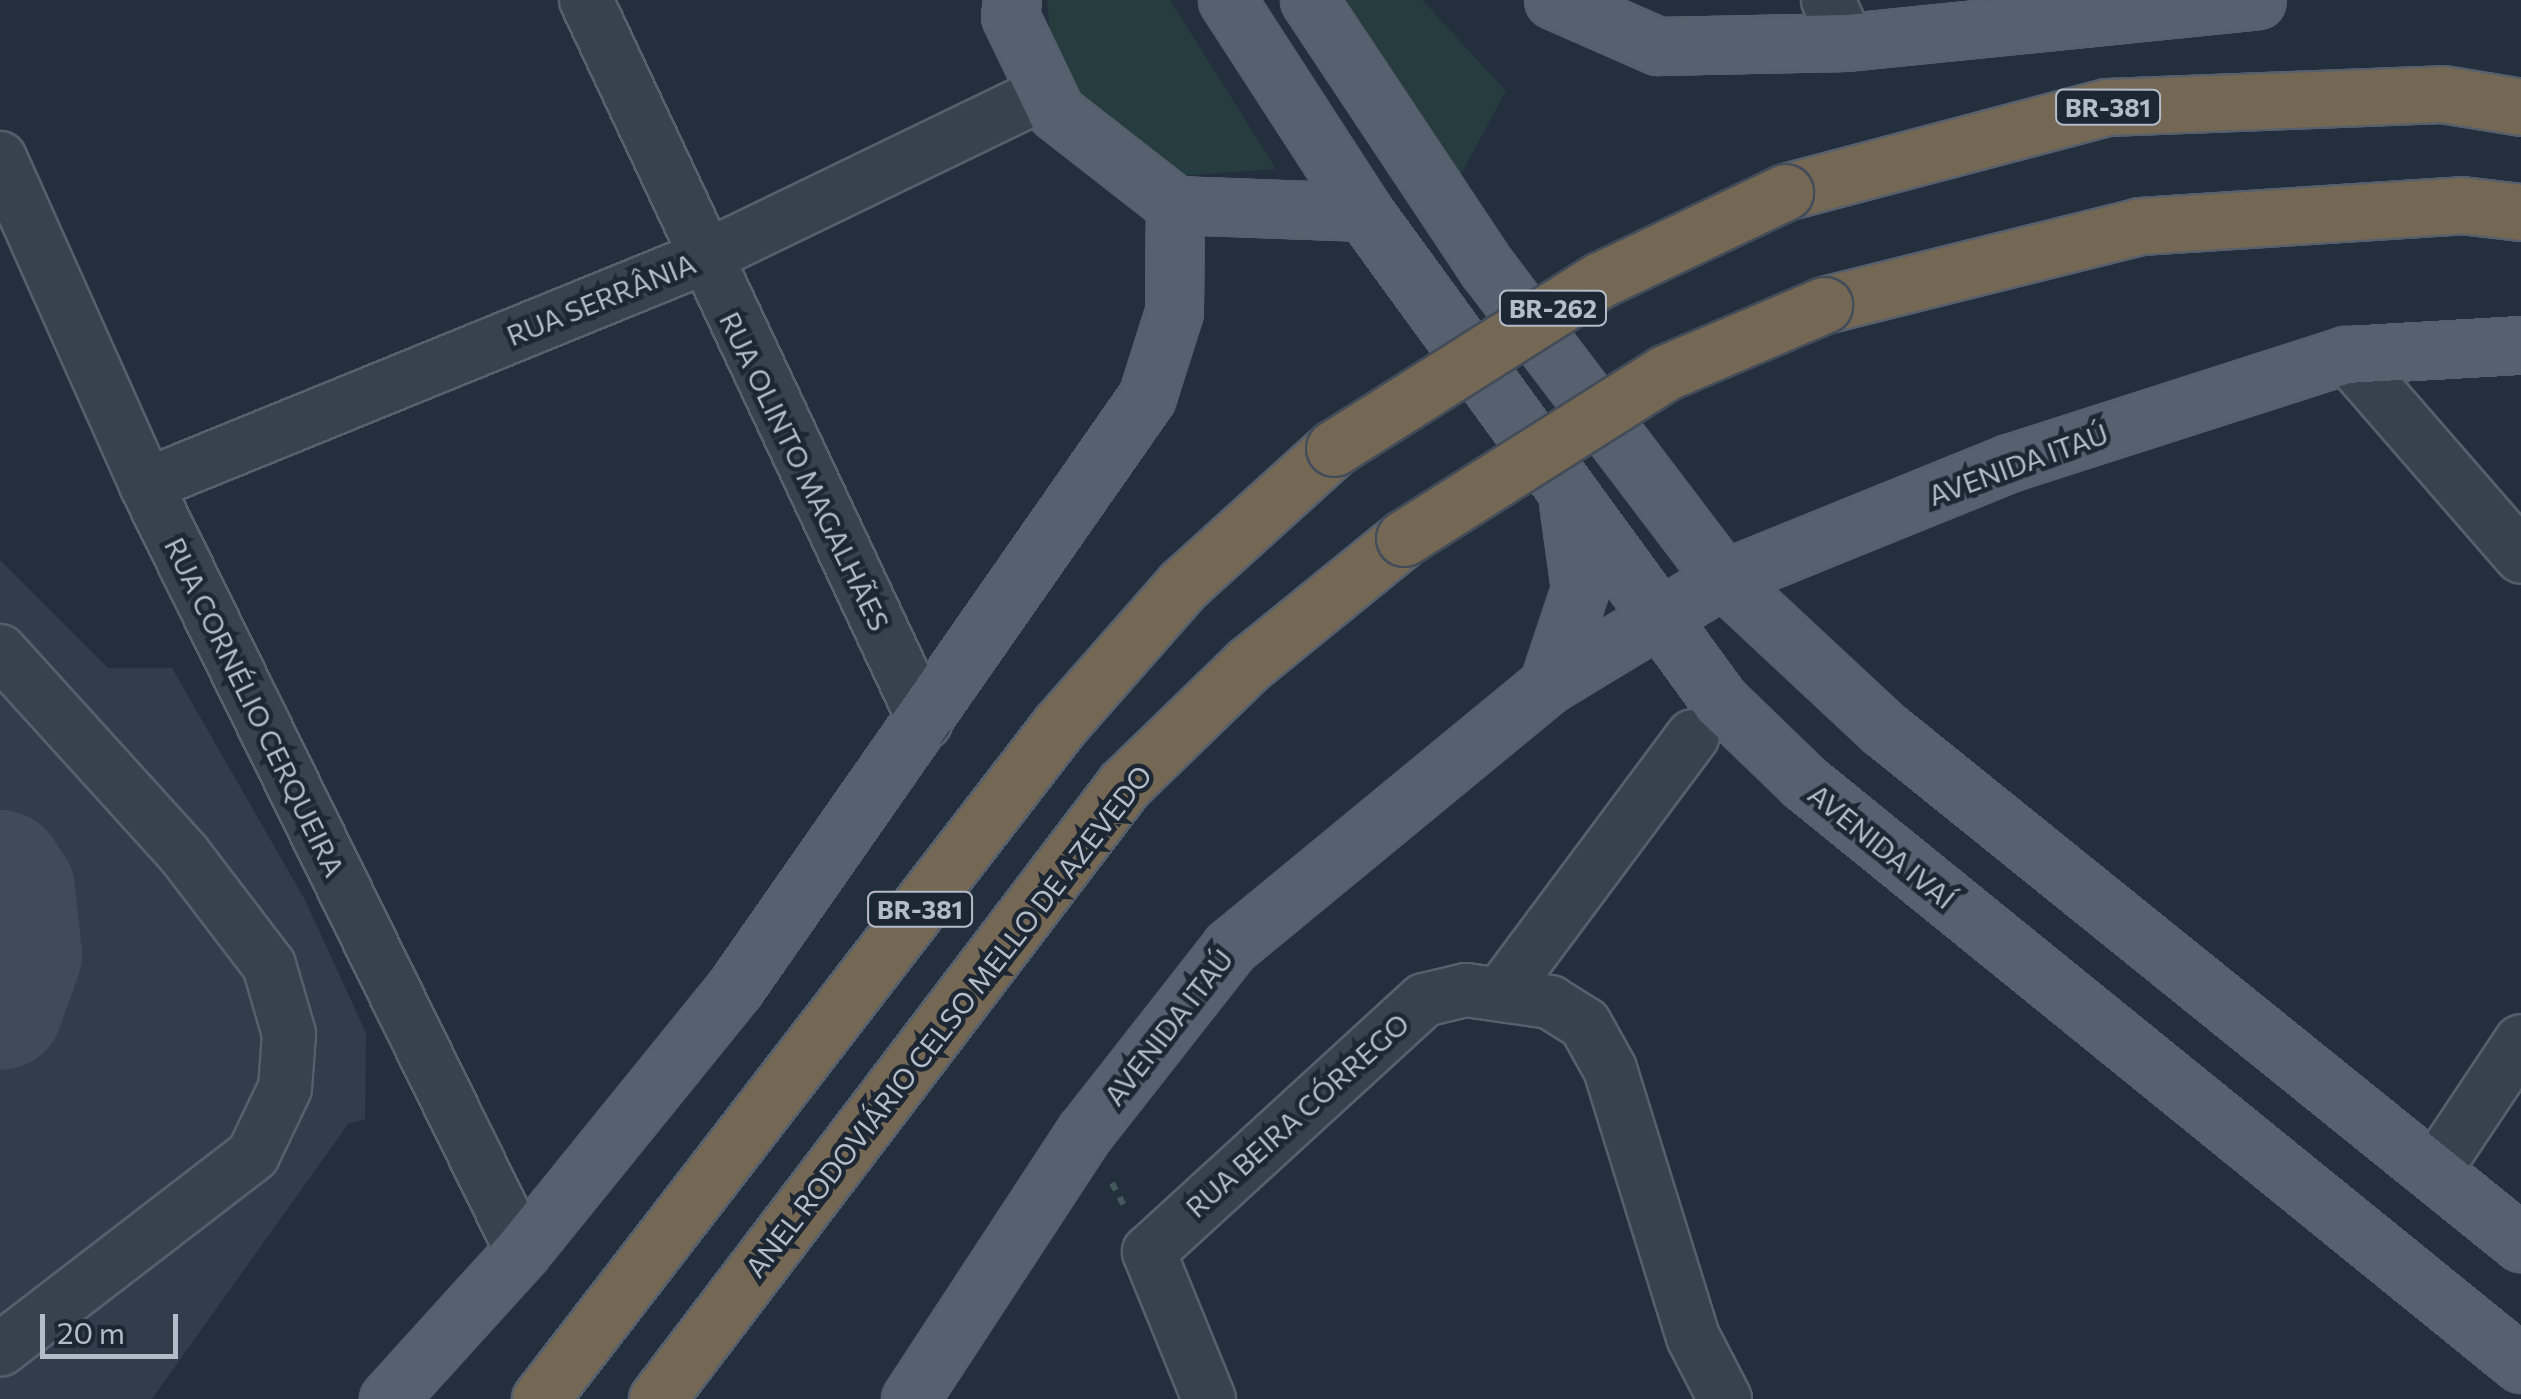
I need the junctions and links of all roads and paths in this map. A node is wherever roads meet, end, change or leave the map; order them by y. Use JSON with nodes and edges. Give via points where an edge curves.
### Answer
{"nodes":[{"id":1,"x":586,"y":0,"type":"edge"},
{"id":2,"x":1012,"y":0,"type":"edge"},
{"id":3,"x":1226,"y":0,"type":"edge"},
{"id":4,"x":1310,"y":0,"type":"edge"},
{"id":5,"x":1553,"y":0,"type":"edge"},
{"id":6,"x":2257,"y":0,"type":"edge"},
{"id":7,"x":1837,"y":21,"type":"edge"},
{"id":8,"x":1047,"y":92,"type":"junction"},
{"id":9,"x":2521,"y":106,"type":"edge"},
{"id":10,"x":0,"y":158,"type":"edge"},
{"id":11,"x":1786,"y":192,"type":"joint"},
{"id":12,"x":1175,"y":205,"type":"junction"},
{"id":13,"x":1364,"y":212,"type":"junction"},
{"id":14,"x":2521,"y":212,"type":"edge"},
{"id":15,"x":702,"y":258,"type":"junction"},
{"id":16,"x":2521,"y":345,"type":"edge"},
{"id":17,"x":2346,"y":355,"type":"junction"},
{"id":18,"x":1334,"y":448,"type":"joint"},
{"id":19,"x":146,"y":485,"type":"junction"},
{"id":20,"x":1565,"y":490,"type":"junction"},
{"id":21,"x":2521,"y":556,"type":"edge"},
{"id":22,"x":1723,"y":579,"type":"junction"},
{"id":23,"x":1658,"y":618,"type":"junction"},
{"id":24,"x":0,"y":651,"type":"edge"},
{"id":25,"x":1548,"y":685,"type":"junction"},
{"id":26,"x":925,"y":722,"type":"junction"},
{"id":27,"x":1693,"y":736,"type":"dead end"},
{"id":28,"x":1502,"y":992,"type":"junction"},
{"id":29,"x":2521,"y":1041,"type":"edge"},
{"id":30,"x":1085,"y":1132,"type":"junction"},
{"id":31,"x":2437,"y":1167,"type":"junction"},
{"id":32,"x":2521,"y":1243,"type":"edge"},
{"id":33,"x":522,"y":1251,"type":"junction"},
{"id":34,"x":1148,"y":1252,"type":"junction"},
{"id":35,"x":0,"y":1350,"type":"edge"},
{"id":36,"x":2521,"y":1364,"type":"edge"},
{"id":37,"x":388,"y":1399,"type":"edge"},
{"id":38,"x":540,"y":1399,"type":"edge"},
{"id":39,"x":657,"y":1399,"type":"edge"},
{"id":40,"x":910,"y":1399,"type":"edge"},
{"id":41,"x":1209,"y":1399,"type":"edge"},
{"id":42,"x":1725,"y":1399,"type":"edge"}],
"edges":[{"from":1,"to":15,"type":"street","name":"RUA OLINTO MAGALHÃES"},
{"from":2,"to":8,"type":"main road","via":[[1010,16]]},
{"from":3,"to":13,"type":"main road","name":"AVENIDA IVAÍ"},
{"from":4,"to":22,"type":"main road","via":[[1488,269]]},
{"from":5,"to":7,"type":"main road","via":[[1658,46]]},
{"from":6,"to":7,"type":"main road"},
{"from":8,"to":12,"type":"main road","via":[[1056,112]]},
{"from":8,"to":15,"type":"street","name":"RUA SERRÂNIA"},
{"from":9,"to":11,"type":"highway","number":"BR-381","via":[[2442,94],[2107,107]]},
{"from":10,"to":19,"type":"street","name":"RUA CORNÉLIO CERQUEIRA"},
{"from":11,"to":18,"type":"highway","number":"BR-262","bridge":true,"via":[[1600,280]]},
{"from":12,"to":13,"type":"main road"},
{"from":12,"to":26,"type":"main road","via":[[1174,312],[1147,397]]},
{"from":13,"to":20,"type":"main road","name":"AVENIDA IVAÍ"},
{"from":14,"to":39,"type":"highway","name":"ANEL RODOVIÁRIO CELSO MELLO DE AZEVEDO","number":"BR-381","bridge":true,"via":[[2462,206],[2140,226],[1824,305],[1668,372],[1404,538],[1248,664],[1124,785]]},
{"from":15,"to":19,"type":"street","name":"RUA SERRÂNIA"},
{"from":15,"to":26,"type":"street","name":"RUA OLINTO MAGALHÃES"},
{"from":16,"to":17,"type":"main road","name":"AVENIDA ITAÚ"},
{"from":17,"to":21,"type":"street"},
{"from":17,"to":22,"type":"main road","name":"AVENIDA ITAÚ","via":[[2009,463]]},
{"from":18,"to":38,"type":"highway","number":"BR-381","via":[[1183,585],[1059,726]]},
{"from":19,"to":33,"type":"street","name":"RUA CORNÉLIO CERQUEIRA"},
{"from":20,"to":23,"type":"main road","name":"AVENIDA IVAÍ"},
{"from":20,"to":25,"type":"main road","via":[[1580,589]]},
{"from":22,"to":23,"type":"main road","name":"AVENIDA ITAÚ"},
{"from":22,"to":31,"type":"main road","via":[[1884,729]]},
{"from":23,"to":25,"type":"main road","name":"AVENIDA ITAÚ"},
{"from":23,"to":36,"type":"main road","name":"AVENIDA IVAÍ","via":[[1720,700],[1804,783]]},
{"from":24,"to":35,"type":"street","via":[[184,854],[269,965],[290,1034],[285,1088],[253,1155]]},
{"from":25,"to":30,"type":"main road","name":"AVENIDA ITAÚ","via":[[1230,947]]},
{"from":26,"to":33,"type":"main road","via":[[735,988]]},
{"from":27,"to":28,"type":"street"},
{"from":28,"to":34,"type":"street","name":"RUA BEIRA CÓRREGO","via":[[1424,1000]]},
{"from":28,"to":42,"type":"street","name":"RUA BEIRA CÓRREGO","via":[[1550,1002],[1585,1024],[1610,1069],[1693,1337]]},
{"from":29,"to":31,"type":"street"},
{"from":30,"to":34,"type":"path"},
{"from":30,"to":40,"type":"main road","name":"AVENIDA ITAÚ"},
{"from":31,"to":32,"type":"main road"},
{"from":33,"to":37,"type":"main road"},
{"from":34,"to":41,"type":"street"}]}
